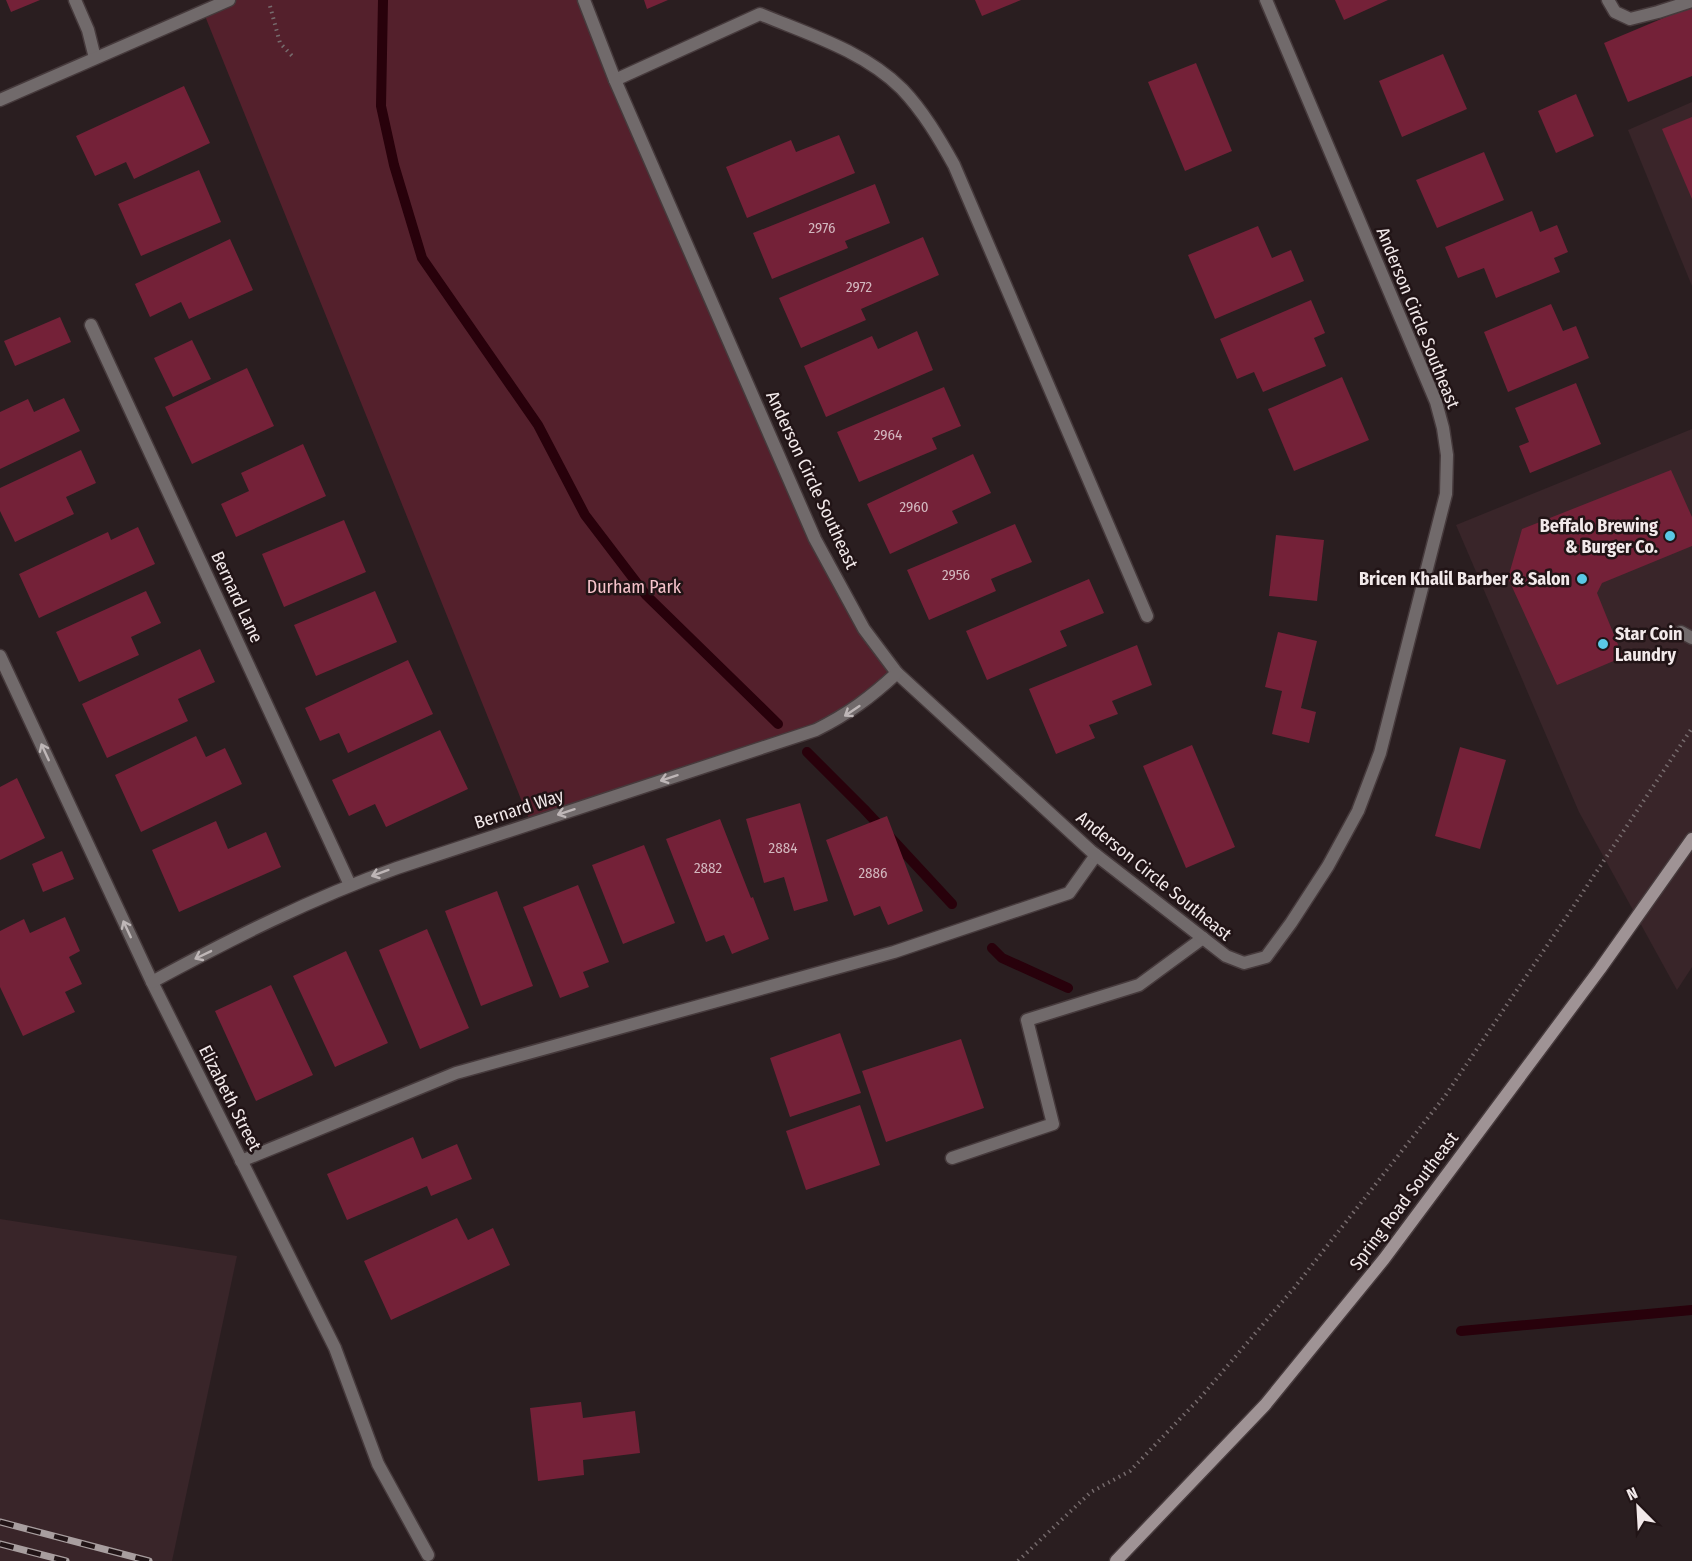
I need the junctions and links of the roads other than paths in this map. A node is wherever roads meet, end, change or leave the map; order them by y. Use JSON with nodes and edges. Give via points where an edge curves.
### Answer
{"nodes":[{"id":1,"x":75,"y":0,"type":"edge"},
{"id":2,"x":229,"y":0,"type":"edge"},
{"id":3,"x":584,"y":0,"type":"edge"},
{"id":4,"x":1266,"y":0,"type":"edge"},
{"id":5,"x":1608,"y":0,"type":"edge"},
{"id":6,"x":1692,"y":1,"type":"edge"},
{"id":7,"x":95,"y":58,"type":"junction"},
{"id":8,"x":615,"y":80,"type":"junction"},
{"id":9,"x":0,"y":100,"type":"edge"},
{"id":10,"x":91,"y":325,"type":"dead end"},
{"id":11,"x":1147,"y":616,"type":"dead end"},
{"id":12,"x":0,"y":656,"type":"edge"},
{"id":13,"x":897,"y":673,"type":"junction"},
{"id":14,"x":1692,"y":839,"type":"edge"},
{"id":15,"x":1096,"y":855,"type":"junction"},
{"id":16,"x":350,"y":885,"type":"junction"},
{"id":17,"x":1203,"y":938,"type":"junction"},
{"id":18,"x":152,"y":982,"type":"junction"},
{"id":19,"x":952,"y":1158,"type":"dead end"},
{"id":20,"x":241,"y":1161,"type":"junction"},
{"id":21,"x":428,"y":1555,"type":"dead end"},
{"id":22,"x":1116,"y":1561,"type":"edge"}],
"edges":[{"from":1,"to":7,"type":"street"},
{"from":2,"to":7,"type":"street"},
{"from":3,"to":8,"type":"street","name":"Anderson Circle Southeast"},
{"from":4,"to":17,"type":"street","name":"Anderson Circle Southeast","via":[[1436,402],[1447,455],[1446,494],[1380,753],[1358,811],[1328,866],[1266,957],[1244,963],[1226,956]]},
{"from":5,"to":6,"type":"street","via":[[1615,12],[1630,19]]},
{"from":7,"to":9,"type":"street"},
{"from":8,"to":11,"type":"street","via":[[760,14],[851,53],[900,87],[954,165]]},
{"from":8,"to":13,"type":"street","name":"Anderson Circle Southeast","via":[[815,539],[864,629]]},
{"from":10,"to":16,"type":"street","name":"Bernard Lane"},
{"from":18,"to":12,"type":"street","name":"Elizabeth Street","one_way":true},
{"from":13,"to":15,"type":"street","name":"Anderson Circle Southeast"},
{"from":13,"to":16,"type":"street","name":"Bernard Way","one_way":true,"via":[[867,701],[816,730]]},
{"from":14,"to":22,"type":"main road","name":"Spring Road Southeast","via":[[1384,1259],[1265,1405]]},
{"from":15,"to":17,"type":"street","name":"Anderson Circle Southeast"},
{"from":15,"to":20,"type":"street","via":[[1069,893],[894,952],[456,1073]]},
{"from":16,"to":18,"type":"street","name":"Bernard Way","one_way":true},
{"from":17,"to":19,"type":"street","via":[[1139,985],[1027,1020],[1053,1124]]},
{"from":18,"to":20,"type":"street","name":"Elizabeth Street"},
{"from":20,"to":21,"type":"street","name":"Elizabeth Street","via":[[335,1348],[378,1464]]}]}
